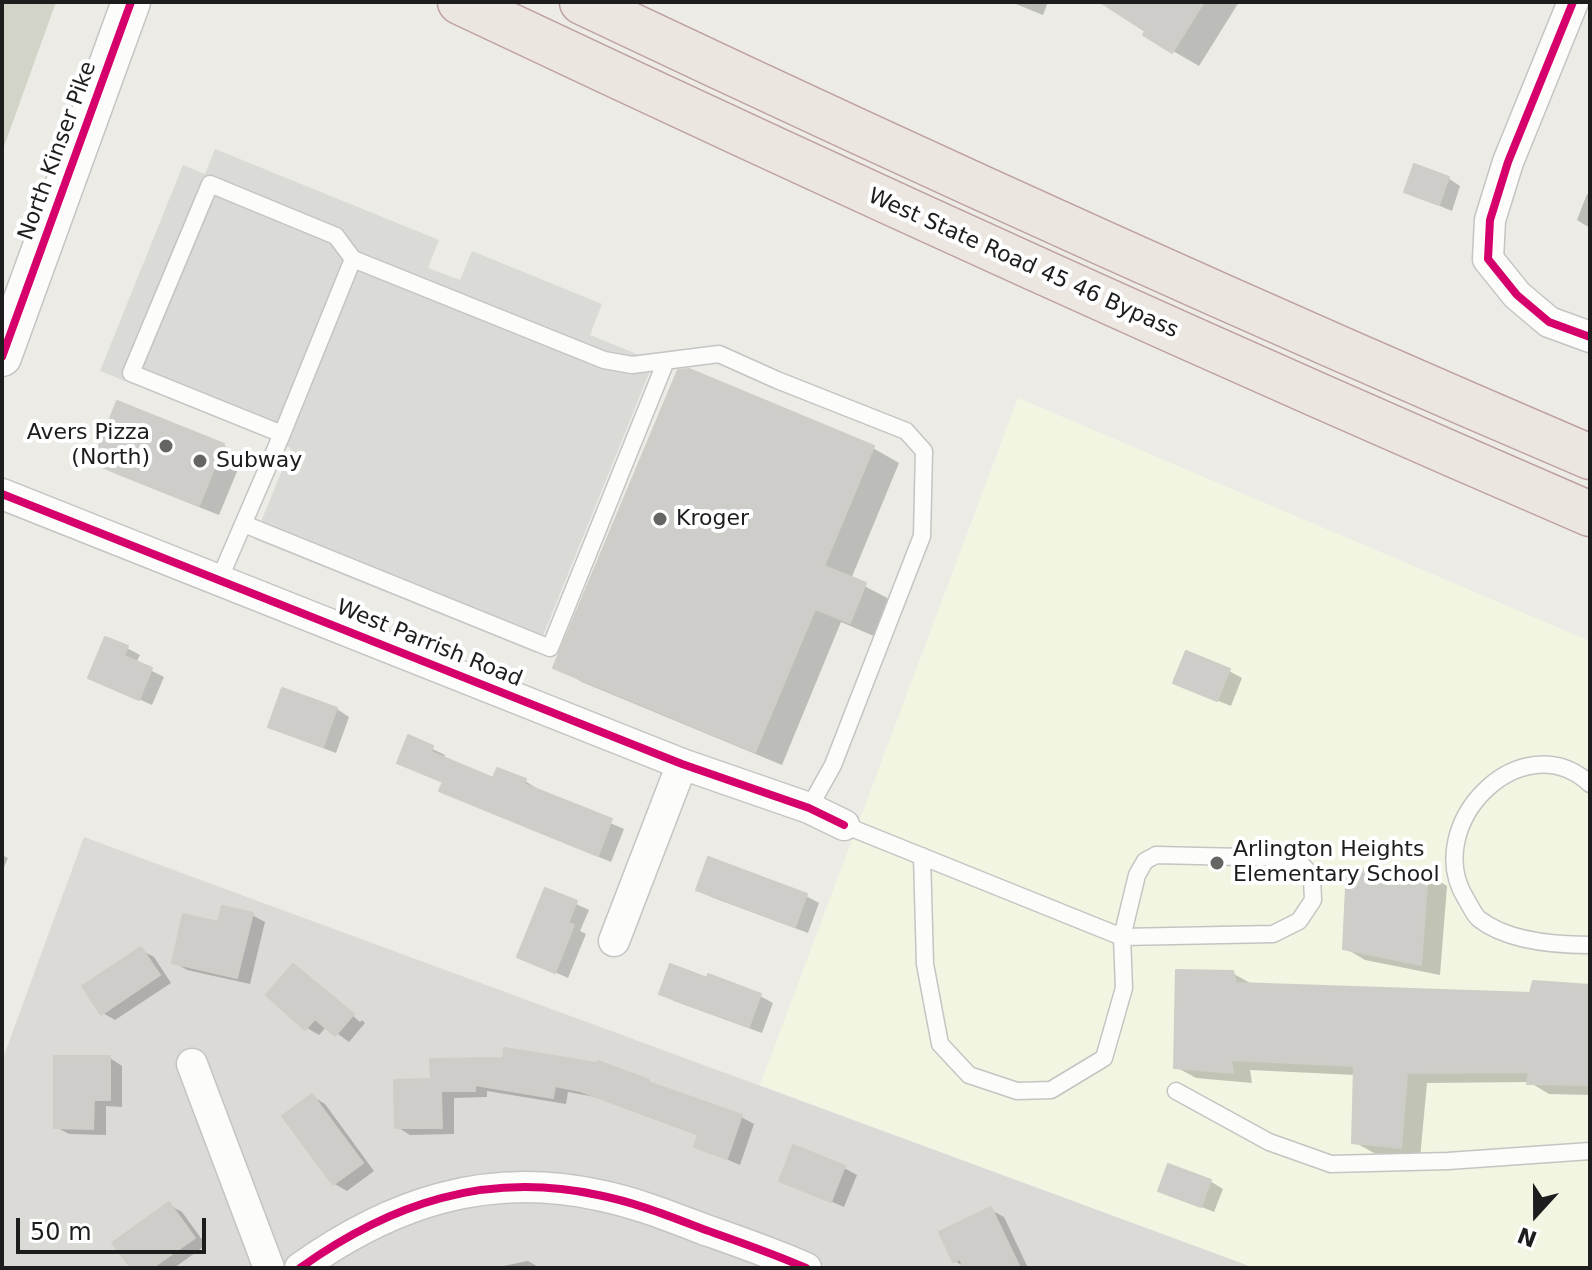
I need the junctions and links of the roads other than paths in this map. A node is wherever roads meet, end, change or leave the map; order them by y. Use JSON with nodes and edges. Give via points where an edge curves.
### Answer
{"nodes":[{"id":1,"x":131,"y":2,"type":"edge"},
{"id":2,"x":460,"y":2,"type":"edge"},
{"id":3,"x":582,"y":2,"type":"edge"},
{"id":4,"x":1573,"y":2,"type":"edge"},
{"id":5,"x":353,"y":259,"type":"junction"},
{"id":6,"x":1590,"y":337,"type":"edge"},
{"id":7,"x":2,"y":357,"type":"edge"},
{"id":8,"x":666,"y":361,"type":"junction"},
{"id":9,"x":282,"y":434,"type":"junction"},
{"id":10,"x":1590,"y":458,"type":"edge"},
{"id":11,"x":1499,"y":475,"type":"junction"},
{"id":12,"x":2,"y":494,"type":"edge"},
{"id":13,"x":1590,"y":514,"type":"edge"},
{"id":14,"x":244,"y":524,"type":"junction"},
{"id":15,"x":219,"y":580,"type":"junction"},
{"id":16,"x":682,"y":764,"type":"junction"},
{"id":17,"x":1590,"y":784,"type":"edge"},
{"id":18,"x":809,"y":808,"type":"junction"},
{"id":19,"x":844,"y":825,"type":"joint"},
{"id":20,"x":922,"y":856,"type":"junction"},
{"id":21,"x":1122,"y":937,"type":"junction"},
{"id":22,"x":614,"y":941,"type":"dead end"},
{"id":23,"x":1590,"y":945,"type":"edge"},
{"id":24,"x":192,"y":1064,"type":"dead end"},
{"id":25,"x":1176,"y":1091,"type":"dead end"},
{"id":26,"x":1590,"y":1151,"type":"edge"},
{"id":27,"x":269,"y":1268,"type":"edge"},
{"id":28,"x":300,"y":1268,"type":"edge"},
{"id":29,"x":806,"y":1268,"type":"edge"}],
"edges":[{"from":1,"to":7,"type":"street","name":"North Kinser Pike"},
{"from":2,"to":11,"type":"highway","name":"West State Road 45 46 Bypass","via":[[905,211]]},
{"from":3,"to":10,"type":"highway","via":[[1133,258]]},
{"from":4,"to":6,"type":"street","via":[[1508,162],[1490,220],[1488,259],[1517,295],[1549,322]]},
{"from":5,"to":8,"type":"lane","via":[[604,360],[632,365]]},
{"from":5,"to":9,"type":"lane"},
{"from":5,"to":9,"type":"lane","via":[[336,236],[210,184],[131,373]]},
{"from":8,"to":14,"type":"lane","via":[[550,648]]},
{"from":8,"to":18,"type":"lane","via":[[719,354],[906,431],[924,451],[922,536],[833,765]]},
{"from":9,"to":14,"type":"lane"},
{"from":10,"to":11,"type":"highway","via":[[1531,461]]},
{"from":11,"to":13,"type":"highway","name":"West State Road 45 46 Bypass"},
{"from":12,"to":15,"type":"street","name":"West Parrish Road"},
{"from":14,"to":15,"type":"lane"},
{"from":15,"to":16,"type":"street","name":"West Parrish Road"},
{"from":16,"to":18,"type":"street","name":"West Parrish Road"},
{"from":16,"to":22,"type":"street"},
{"from":17,"to":23,"type":"lane","via":[[1579,774],[1540,764],[1506,774],[1475,799],[1455,839],[1457,885],[1478,919],[1524,941]]},
{"from":18,"to":19,"type":"street","name":"West Parrish Road"},
{"from":19,"to":20,"type":"lane"},
{"from":20,"to":21,"type":"lane"},
{"from":20,"to":21,"type":"lane","via":[[925,964],[940,1044],[969,1075],[1017,1091],[1051,1090],[1104,1058],[1124,988]]},
{"from":21,"to":21,"type":"lane","via":[[1273,934],[1299,921],[1313,900],[1313,878],[1285,858],[1156,855],[1137,875]]},
{"from":24,"to":27,"type":"street"},
{"from":25,"to":26,"type":"lane","via":[[1269,1142],[1331,1164]]},
{"from":28,"to":29,"type":"street","via":[[388,1215],[445,1196],[499,1187],[599,1195]]}]}
